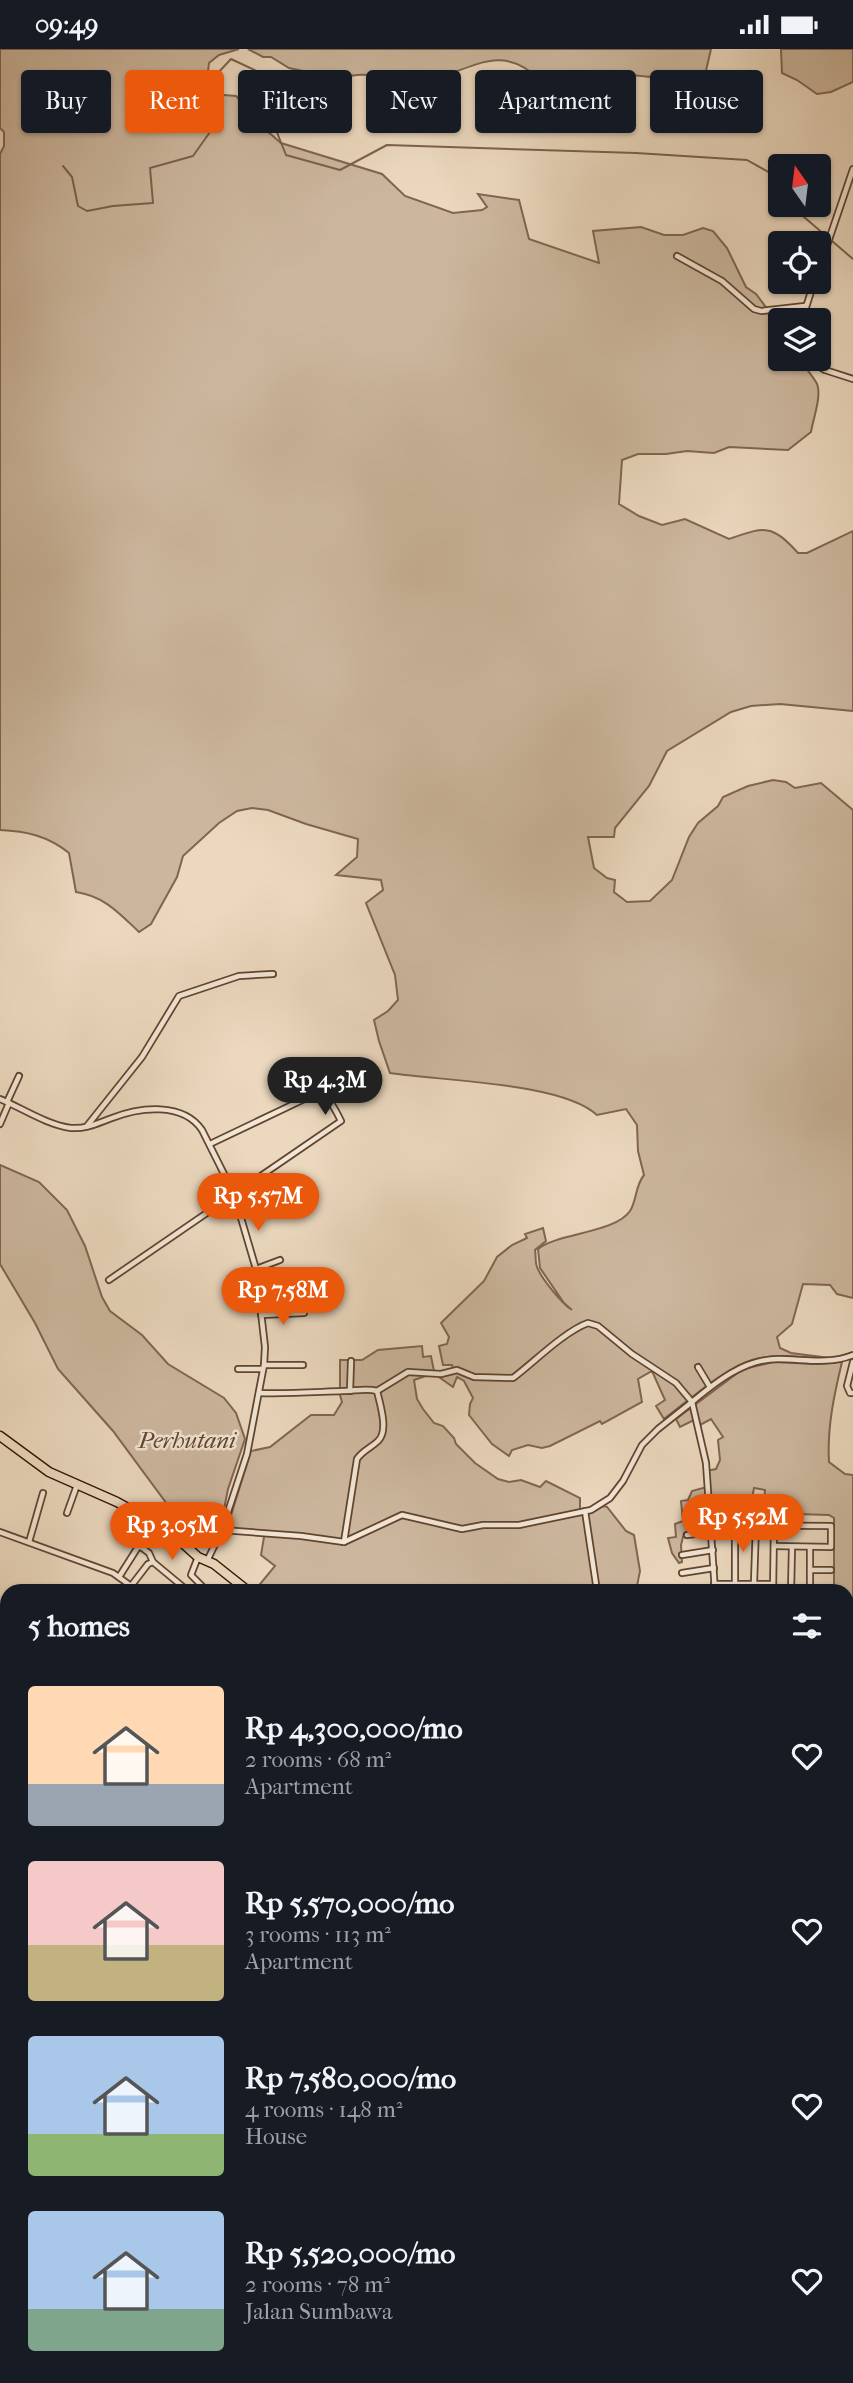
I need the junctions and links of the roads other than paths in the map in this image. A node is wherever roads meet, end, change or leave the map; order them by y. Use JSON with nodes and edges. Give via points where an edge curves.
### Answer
{"nodes":[{"id":1,"x":853,"y":169,"type":"edge"},
{"id":2,"x":831,"y":233,"type":"edge"},
{"id":3,"x":677,"y":256,"type":"dead end"},
{"id":4,"x":810,"y":294,"type":"edge"},
{"id":5,"x":805,"y":306,"type":"joint"},
{"id":6,"x":828,"y":371,"type":"edge"},
{"id":7,"x":853,"y":379,"type":"edge"},
{"id":8,"x":273,"y":974,"type":"dead end"},
{"id":9,"x":19,"y":1076,"type":"dead end"},
{"id":10,"x":293,"y":1089,"type":"dead end"},
{"id":11,"x":0,"y":1100,"type":"edge"},
{"id":12,"x":299,"y":1101,"type":"junction"},
{"id":13,"x":8,"y":1103,"type":"junction"},
{"id":14,"x":0,"y":1124,"type":"edge"},
{"id":15,"x":86,"y":1127,"type":"junction"},
{"id":16,"x":209,"y":1144,"type":"junction"},
{"id":17,"x":233,"y":1194,"type":"junction"},
{"id":18,"x":281,"y":1260,"type":"dead end"},
{"id":19,"x":256,"y":1269,"type":"junction"},
{"id":20,"x":109,"y":1280,"type":"dead end"},
{"id":21,"x":303,"y":1313,"type":"dead end"},
{"id":22,"x":261,"y":1315,"type":"junction"},
{"id":23,"x":853,"y":1355,"type":"edge"},
{"id":24,"x":351,"y":1361,"type":"dead end"},
{"id":25,"x":853,"y":1362,"type":"edge"},
{"id":26,"x":303,"y":1365,"type":"dead end"},
{"id":27,"x":264,"y":1367,"type":"junction"},
{"id":28,"x":698,"y":1367,"type":"dead end"},
{"id":29,"x":238,"y":1369,"type":"dead end"},
{"id":30,"x":710,"y":1387,"type":"junction"},
{"id":31,"x":350,"y":1391,"type":"junction"},
{"id":32,"x":377,"y":1391,"type":"junction"},
{"id":33,"x":258,"y":1393,"type":"junction"},
{"id":34,"x":853,"y":1393,"type":"edge"},
{"id":35,"x":692,"y":1402,"type":"junction"},
{"id":36,"x":0,"y":1436,"type":"edge"},
{"id":37,"x":77,"y":1485,"type":"junction"},
{"id":38,"x":43,"y":1493,"type":"dead end"},
{"id":39,"x":585,"y":1511,"type":"junction"},
{"id":40,"x":67,"y":1513,"type":"dead end"},
{"id":41,"x":712,"y":1525,"type":"junction"},
{"id":42,"x":735,"y":1525,"type":"junction"},
{"id":43,"x":756,"y":1525,"type":"junction"},
{"id":44,"x":774,"y":1526,"type":"junction"},
{"id":45,"x":222,"y":1531,"type":"junction"},
{"id":46,"x":0,"y":1532,"type":"edge"},
{"id":47,"x":712,"y":1532,"type":"junction"},
{"id":48,"x":687,"y":1535,"type":"dead end"},
{"id":49,"x":29,"y":1542,"type":"junction"},
{"id":50,"x":344,"y":1542,"type":"junction"},
{"id":51,"x":774,"y":1546,"type":"junction"},
{"id":52,"x":792,"y":1547,"type":"junction"},
{"id":53,"x":810,"y":1547,"type":"junction"},
{"id":54,"x":713,"y":1550,"type":"junction"},
{"id":55,"x":682,"y":1555,"type":"dead end"},
{"id":56,"x":198,"y":1557,"type":"junction"},
{"id":57,"x":153,"y":1562,"type":"junction"},
{"id":58,"x":206,"y":1562,"type":"junction"},
{"id":59,"x":714,"y":1568,"type":"junction"},
{"id":60,"x":810,"y":1570,"type":"junction"},
{"id":61,"x":831,"y":1570,"type":"dead end"},
{"id":62,"x":682,"y":1573,"type":"dead end"},
{"id":63,"x":119,"y":1577,"type":"junction"},
{"id":64,"x":734,"y":1583,"type":"junction"},
{"id":65,"x":754,"y":1583,"type":"junction"},
{"id":66,"x":129,"y":1584,"type":"edge"},
{"id":67,"x":134,"y":1584,"type":"edge"},
{"id":68,"x":180,"y":1584,"type":"edge"},
{"id":69,"x":200,"y":1584,"type":"edge"},
{"id":70,"x":239,"y":1584,"type":"edge"},
{"id":71,"x":596,"y":1584,"type":"edge"},
{"id":72,"x":715,"y":1584,"type":"edge"},
{"id":73,"x":730,"y":1584,"type":"edge"},
{"id":74,"x":773,"y":1584,"type":"joint"},
{"id":75,"x":791,"y":1584,"type":"edge"},
{"id":76,"x":810,"y":1584,"type":"edge"}],
"edges":[{"from":1,"to":2,"type":"street"},
{"from":3,"to":5,"type":"street","via":[[722,281],[754,309]]},
{"from":4,"to":5,"type":"street"},
{"from":6,"to":7,"type":"street"},
{"from":8,"to":15,"type":"street","via":[[239,976],[179,996],[142,1057]]},
{"from":9,"to":13,"type":"street"},
{"from":10,"to":12,"type":"street"},
{"from":11,"to":13,"type":"street"},
{"from":12,"to":16,"type":"street"},
{"from":12,"to":17,"type":"street","via":[[317,1093],[324,1095],[341,1121]]},
{"from":13,"to":14,"type":"street"},
{"from":13,"to":15,"type":"street","via":[[64,1126]]},
{"from":15,"to":16,"type":"street","via":[[113,1117],[170,1111],[192,1118]]},
{"from":16,"to":17,"type":"street"},
{"from":17,"to":19,"type":"street"},
{"from":17,"to":20,"type":"street"},
{"from":18,"to":19,"type":"street"},
{"from":19,"to":22,"type":"street"},
{"from":21,"to":22,"type":"street"},
{"from":22,"to":27,"type":"street"},
{"from":23,"to":30,"type":"street","via":[[830,1361],[753,1363]]},
{"from":24,"to":31,"type":"street"},
{"from":25,"to":34,"type":"street","via":[[847,1386]]},
{"from":26,"to":27,"type":"street"},
{"from":27,"to":29,"type":"street"},
{"from":27,"to":33,"type":"street"},
{"from":28,"to":30,"type":"street"},
{"from":30,"to":35,"type":"street"},
{"from":31,"to":32,"type":"street"},
{"from":31,"to":33,"type":"street"},
{"from":32,"to":35,"type":"street","via":[[408,1372],[457,1370],[474,1377],[513,1378],[588,1324],[598,1326],[677,1383]]},
{"from":32,"to":50,"type":"street","via":[[383,1433],[357,1459]]},
{"from":33,"to":45,"type":"street","via":[[250,1442]]},
{"from":35,"to":39,"type":"street","via":[[642,1445],[610,1498]]},
{"from":35,"to":41,"type":"street","via":[[706,1463]]},
{"from":36,"to":37,"type":"highway","via":[[39,1467]]},
{"from":37,"to":40,"type":"street"},
{"from":37,"to":56,"type":"highway","via":[[144,1517]]},
{"from":38,"to":49,"type":"street"},
{"from":39,"to":50,"type":"street","via":[[519,1525],[462,1529],[402,1515]]},
{"from":39,"to":71,"type":"street"},
{"from":41,"to":42,"type":"street"},
{"from":41,"to":47,"type":"street"},
{"from":42,"to":43,"type":"street"},
{"from":42,"to":64,"type":"street"},
{"from":43,"to":44,"type":"street"},
{"from":43,"to":65,"type":"street"},
{"from":44,"to":51,"type":"street"},
{"from":44,"to":53,"type":"street","via":[[831,1526],[831,1547]]},
{"from":45,"to":50,"type":"street"},
{"from":45,"to":58,"type":"street"},
{"from":46,"to":49,"type":"street"},
{"from":47,"to":48,"type":"street"},
{"from":47,"to":54,"type":"street"},
{"from":49,"to":63,"type":"street"},
{"from":51,"to":52,"type":"street"},
{"from":51,"to":74,"type":"street"},
{"from":52,"to":53,"type":"street"},
{"from":52,"to":75,"type":"street"},
{"from":53,"to":60,"type":"street"},
{"from":54,"to":55,"type":"street"},
{"from":54,"to":59,"type":"street"},
{"from":56,"to":58,"type":"highway"},
{"from":56,"to":69,"type":"street","via":[[191,1575]]},
{"from":57,"to":63,"type":"street","via":[[149,1553],[138,1547]]},
{"from":57,"to":67,"type":"street"},
{"from":57,"to":68,"type":"street"},
{"from":58,"to":70,"type":"highway"},
{"from":59,"to":62,"type":"street"},
{"from":59,"to":72,"type":"street"},
{"from":60,"to":61,"type":"street"},
{"from":60,"to":76,"type":"street"},
{"from":63,"to":66,"type":"street"},
{"from":64,"to":65,"type":"street"},
{"from":64,"to":73,"type":"street"},
{"from":65,"to":74,"type":"street"}]}
